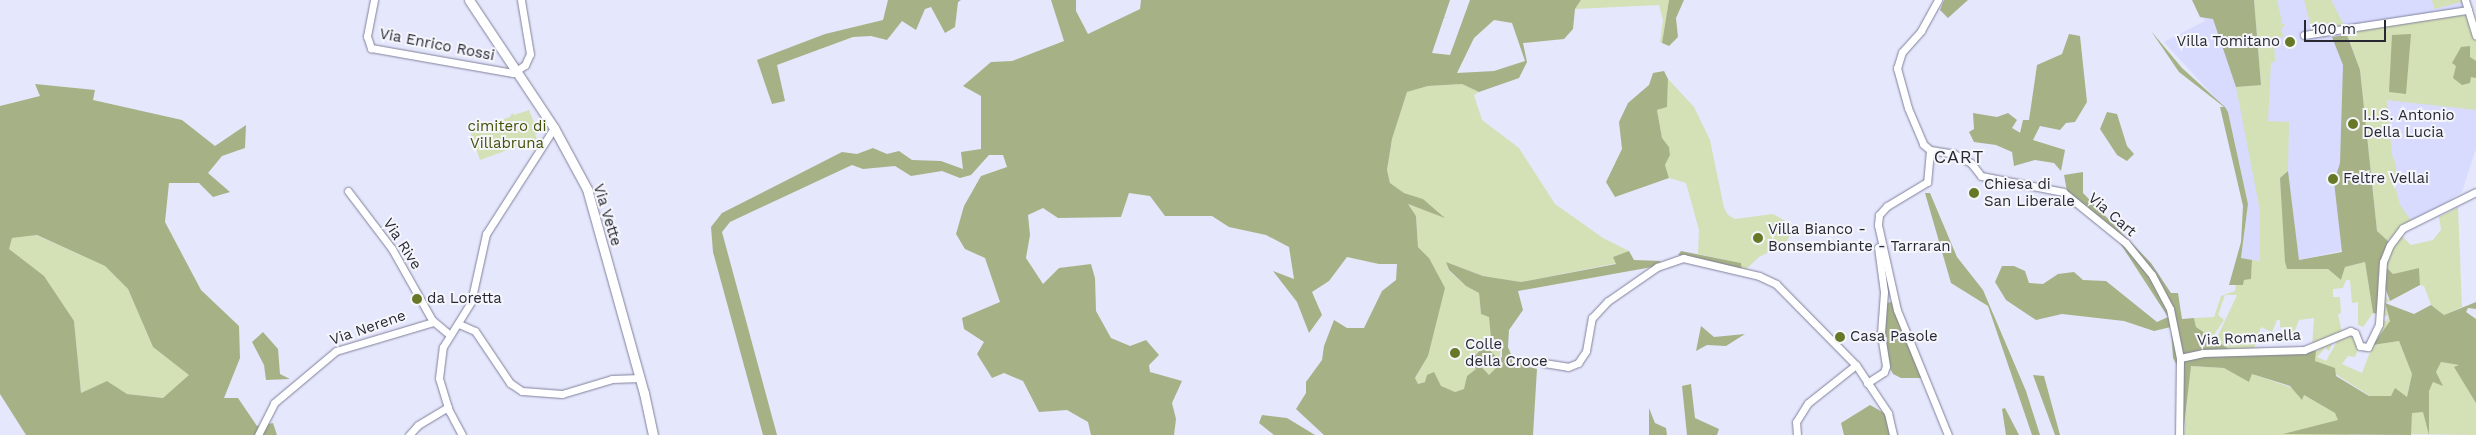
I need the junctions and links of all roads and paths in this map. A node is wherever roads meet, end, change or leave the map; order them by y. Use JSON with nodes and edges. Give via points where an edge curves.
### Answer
{"nodes":[{"id":1,"x":374,"y":0,"type":"edge"},
{"id":2,"x":469,"y":0,"type":"edge"},
{"id":3,"x":1938,"y":0,"type":"edge"},
{"id":4,"x":2465,"y":0,"type":"edge"},
{"id":5,"x":524,"y":1,"type":"edge"},
{"id":6,"x":2468,"y":10,"type":"junction"},
{"id":7,"x":2304,"y":35,"type":"dead end"},
{"id":8,"x":2476,"y":35,"type":"edge"},
{"id":9,"x":517,"y":71,"type":"junction"},
{"id":10,"x":554,"y":128,"type":"junction"},
{"id":11,"x":560,"y":140,"type":"junction"},
{"id":12,"x":543,"y":148,"type":"junction"},
{"id":13,"x":1930,"y":150,"type":"junction"},
{"id":14,"x":348,"y":190,"type":"dead end"},
{"id":15,"x":2476,"y":192,"type":"edge"},
{"id":16,"x":1879,"y":215,"type":"junction"},
{"id":17,"x":434,"y":322,"type":"junction"},
{"id":18,"x":459,"y":324,"type":"junction"},
{"id":19,"x":450,"y":335,"type":"junction"},
{"id":20,"x":2180,"y":358,"type":"junction"},
{"id":21,"x":1544,"y":363,"type":"dead end"},
{"id":22,"x":1856,"y":365,"type":"junction"},
{"id":23,"x":640,"y":378,"type":"junction"},
{"id":24,"x":1867,"y":383,"type":"junction"},
{"id":25,"x":448,"y":407,"type":"junction"},
{"id":26,"x":258,"y":435,"type":"edge"},
{"id":27,"x":409,"y":435,"type":"edge"},
{"id":28,"x":462,"y":435,"type":"edge"},
{"id":29,"x":653,"y":435,"type":"edge"},
{"id":30,"x":1796,"y":435,"type":"edge"},
{"id":31,"x":1894,"y":435,"type":"edge"},
{"id":32,"x":1948,"y":435,"type":"edge"},
{"id":33,"x":2179,"y":435,"type":"edge"}],
"edges":[{"from":1,"to":9,"type":"street","name":"Via Enrico Rossi","via":[[367,36],[371,48]]},
{"from":2,"to":9,"type":"main road","name":"Via Vette"},
{"from":3,"to":13,"type":"street","via":[[1921,31],[1902,52],[1897,68],[1908,108],[1923,144]]},
{"from":4,"to":6,"type":"street"},
{"from":5,"to":9,"type":"street","via":[[530,54],[527,63]]},
{"from":6,"to":7,"type":"street"},
{"from":6,"to":8,"type":"street"},
{"from":9,"to":10,"type":"main road","name":"Via Vette"},
{"from":10,"to":11,"type":"main road","name":"Via Vette"},
{"from":10,"to":12,"type":"street"},
{"from":11,"to":12,"type":"street"},
{"from":11,"to":23,"type":"main road","name":"Via Vette","via":[[587,189]]},
{"from":12,"to":18,"type":"street","via":[[486,234],[478,278]]},
{"from":13,"to":16,"type":"street","via":[[1927,182],[1887,206]]},
{"from":13,"to":20,"type":"street","name":"Via Cart","via":[[1954,154],[1971,163],[1981,176],[2063,192],[2126,243],[2152,275],[2170,309]]},
{"from":14,"to":17,"type":"street","name":"Via Rive","via":[[392,249]]},
{"from":15,"to":20,"type":"street","name":"Via Romanella","via":[[2403,228],[2390,245],[2384,262],[2379,324],[2368,347],[2360,346],[2355,332],[2350,331],[2304,350],[2203,353]]},
{"from":16,"to":24,"type":"street","via":[[1876,243],[1884,292],[1880,333],[1886,366],[1882,373]]},
{"from":16,"to":32,"type":"street","via":[[1879,237],[1897,310]]},
{"from":17,"to":19,"type":"street","name":"Via Rive"},
{"from":17,"to":26,"type":"street","name":"Via Nerene","via":[[336,351],[274,403]]},
{"from":18,"to":19,"type":"street"},
{"from":18,"to":23,"type":"street","via":[[475,331],[510,382],[522,391],[562,394],[612,379]]},
{"from":19,"to":25,"type":"street","via":[[439,361],[439,378]]},
{"from":20,"to":33,"type":"street","name":"Via Cart"},
{"from":21,"to":22,"type":"street","via":[[1568,367],[1578,363],[1586,350],[1592,318],[1608,301],[1657,267],[1683,258],[1759,276],[1776,284]]},
{"from":22,"to":24,"type":"street"},
{"from":22,"to":30,"type":"street","via":[[1808,403],[1796,422]]},
{"from":23,"to":29,"type":"main road","name":"Via Vette"},
{"from":24,"to":31,"type":"street","via":[[1888,413]]},
{"from":25,"to":27,"type":"street","via":[[418,425]]},
{"from":25,"to":28,"type":"street"}]}
